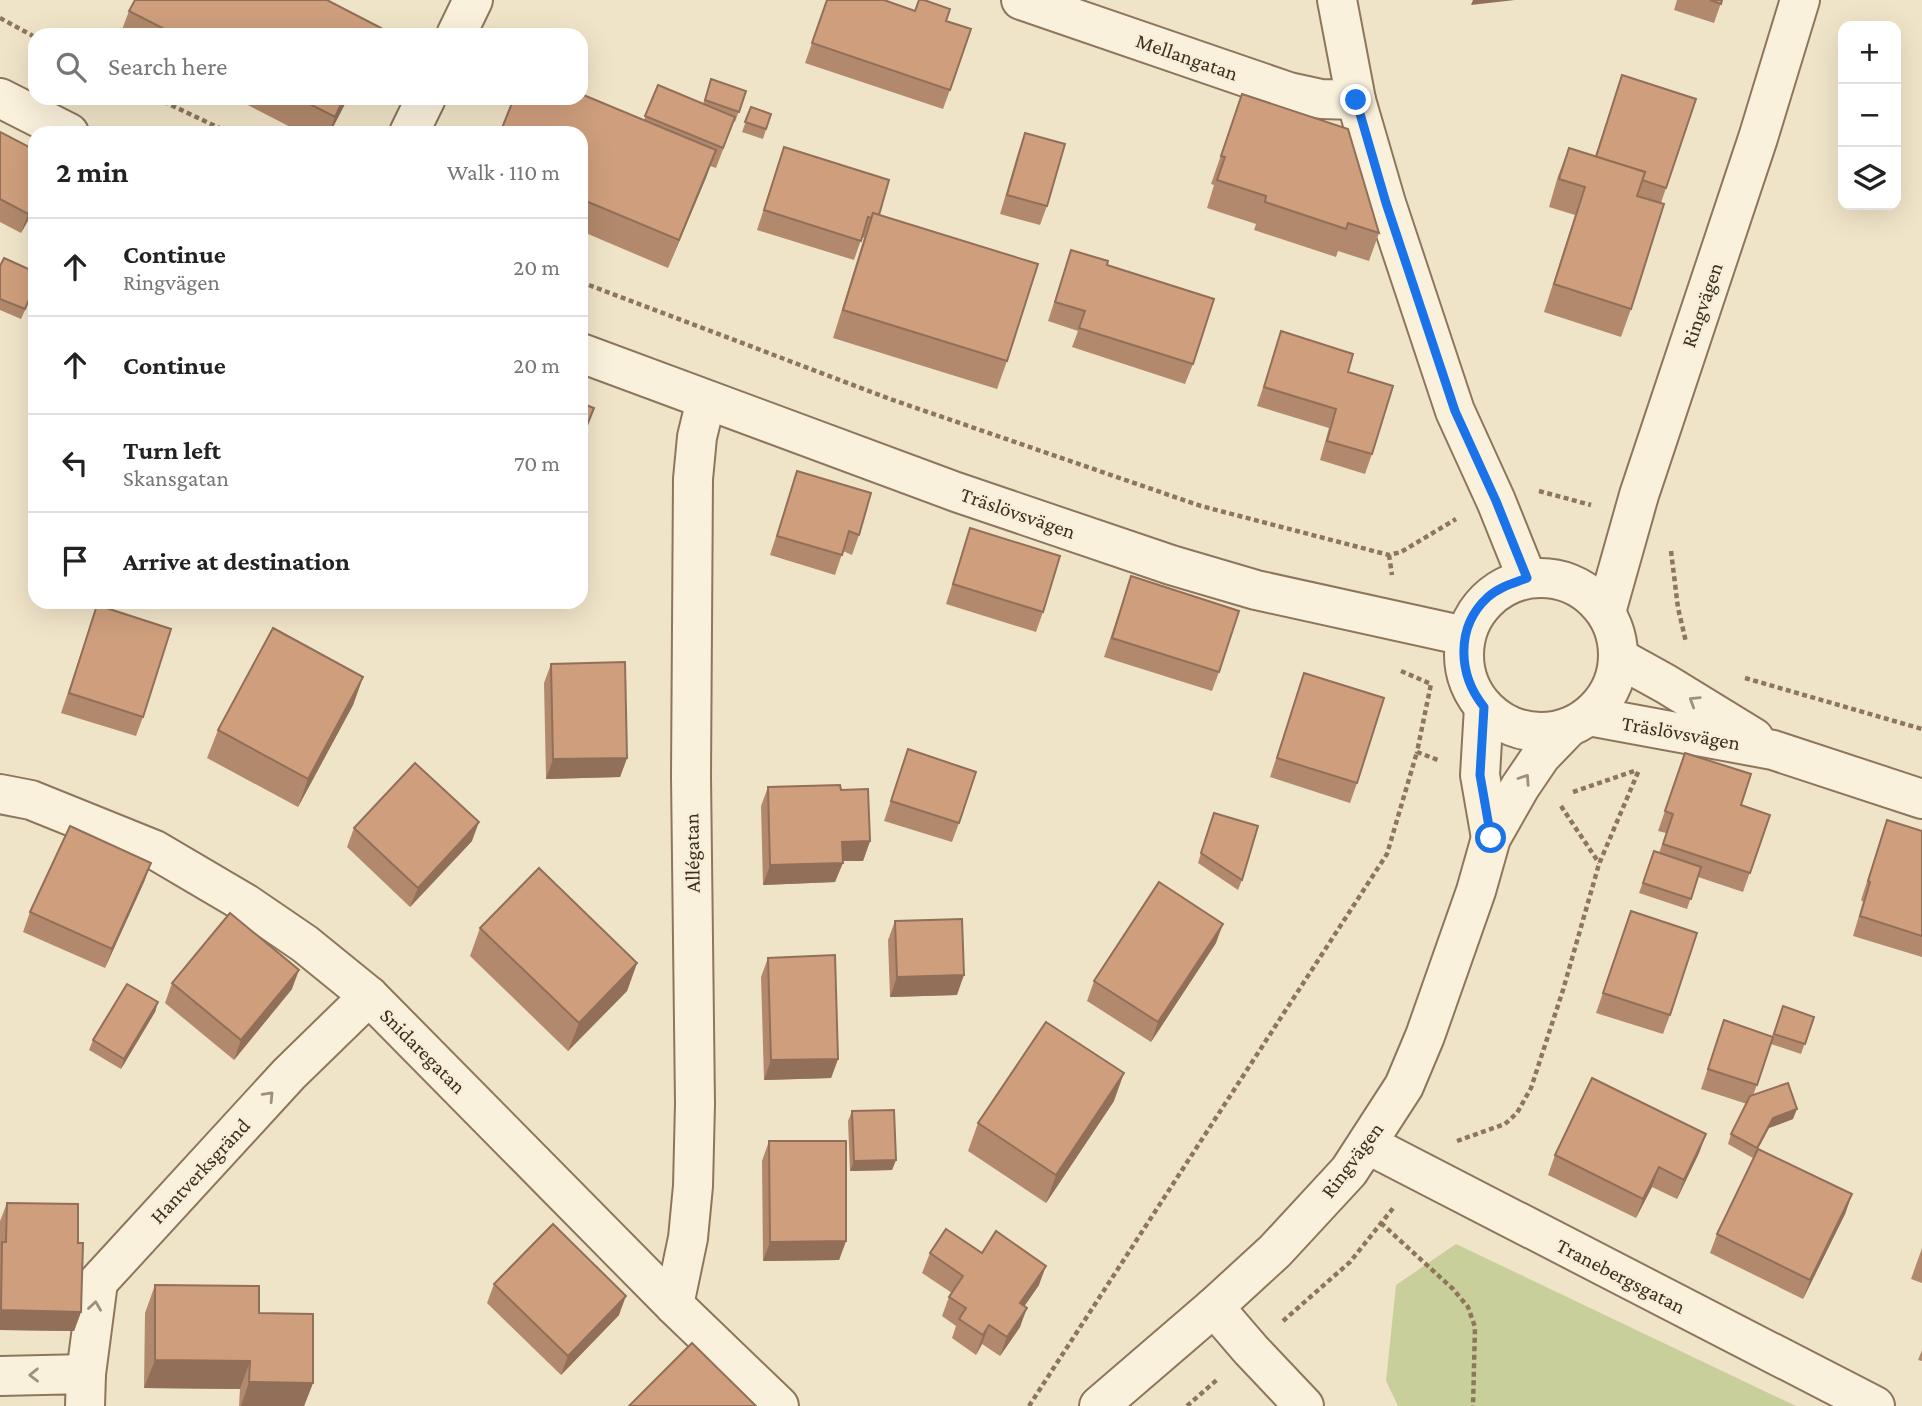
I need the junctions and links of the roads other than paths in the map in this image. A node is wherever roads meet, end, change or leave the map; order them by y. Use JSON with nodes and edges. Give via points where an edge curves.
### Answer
{"nodes":[{"id":1,"x":473,"y":0,"type":"edge"},
{"id":2,"x":1021,"y":0,"type":"edge"},
{"id":3,"x":1337,"y":0,"type":"edge"},
{"id":4,"x":1800,"y":0,"type":"edge"},
{"id":5,"x":459,"y":28,"type":"edge"},
{"id":6,"x":0,"y":98,"type":"edge"},
{"id":7,"x":1356,"y":100,"type":"junction"},
{"id":8,"x":423,"y":105,"type":"edge"},
{"id":9,"x":55,"y":126,"type":"edge"},
{"id":10,"x":412,"y":126,"type":"edge"},
{"id":11,"x":588,"y":356,"type":"edge"},
{"id":12,"x":706,"y":400,"type":"junction"},
{"id":13,"x":1527,"y":578,"type":"junction"},
{"id":14,"x":1606,"y":612,"type":"junction"},
{"id":15,"x":1465,"y":636,"type":"junction"},
{"id":16,"x":1619,"y":658,"type":"junction"},
{"id":17,"x":1484,"y":707,"type":"junction"},
{"id":18,"x":1579,"y":722,"type":"junction"},
{"id":19,"x":1773,"y":750,"type":"junction"},
{"id":20,"x":0,"y":794,"type":"edge"},
{"id":21,"x":1922,"y":799,"type":"edge"},
{"id":22,"x":1491,"y":838,"type":"junction"},
{"id":23,"x":369,"y":996,"type":"junction"},
{"id":24,"x":1367,"y":1144,"type":"junction"},
{"id":25,"x":674,"y":1305,"type":"junction"},
{"id":26,"x":1214,"y":1307,"type":"junction"},
{"id":27,"x":0,"y":1376,"type":"edge"},
{"id":28,"x":86,"y":1390,"type":"edge"},
{"id":29,"x":779,"y":1406,"type":"edge"},
{"id":30,"x":1100,"y":1406,"type":"edge"},
{"id":31,"x":1304,"y":1406,"type":"edge"},
{"id":32,"x":1875,"y":1406,"type":"edge"}],
"edges":[{"from":1,"to":5,"type":"street"},
{"from":2,"to":7,"type":"street","name":"Mellangatan","via":[[1289,92]]},
{"from":3,"to":7,"type":"street"},
{"from":4,"to":14,"type":"street","name":"Ringvägen"},
{"from":6,"to":9,"type":"street"},
{"from":7,"to":13,"type":"street","via":[[1455,411]]},
{"from":8,"to":10,"type":"street"},
{"from":11,"to":12,"type":"street","name":"Träslövsvägen"},
{"from":12,"to":15,"type":"street","name":"Träslövsvägen","via":[[1171,565],[1256,590]]},
{"from":12,"to":25,"type":"street","name":"Allégatan","via":[[692,478],[693,1186]]},
{"from":13,"to":14,"type":"street","via":[[1563,580],[1580,587]]},
{"from":13,"to":15,"type":"street","via":[[1488,598]]},
{"from":14,"to":16,"type":"street","via":[[1616,634]]},
{"from":15,"to":17,"type":"street","via":[[1466,674]]},
{"from":16,"to":18,"type":"street","via":[[1610,691]]},
{"from":19,"to":16,"type":"street","name":"Träslövsvägen","one_way":true},
{"from":17,"to":18,"type":"street","via":[[1512,727],[1530,732],[1550,732]]},
{"from":17,"to":22,"type":"street","name":"Ringvägen","via":[[1480,775]]},
{"from":18,"to":19,"type":"street","name":"Träslövsvägen"},
{"from":22,"to":18,"type":"street","name":"Ringvägen","one_way":true,"via":[[1541,756]]},
{"from":19,"to":21,"type":"street","name":"Träslövsvägen"},
{"from":20,"to":23,"type":"street","name":"Snidaregatan","via":[[31,800],[155,849],[305,944]]},
{"from":22,"to":24,"type":"street","name":"Ringvägen","via":[[1426,1036],[1404,1086]]},
{"from":23,"to":25,"type":"street","name":"Snidaregatan"},
{"from":28,"to":23,"type":"street","name":"Hantverksgränd","one_way":true,"via":[[98,1282],[289,1074]]},
{"from":24,"to":26,"type":"street","name":"Ringvägen","via":[[1349,1171],[1293,1231]]},
{"from":24,"to":32,"type":"street","name":"Tranebergsgatan"},
{"from":25,"to":29,"type":"street","name":"Snidaregatan"},
{"from":26,"to":30,"type":"street","name":"Ringvägen"},
{"from":26,"to":31,"type":"street"},
{"from":28,"to":27,"type":"street","name":"Hantverksgränd","one_way":true}]}
